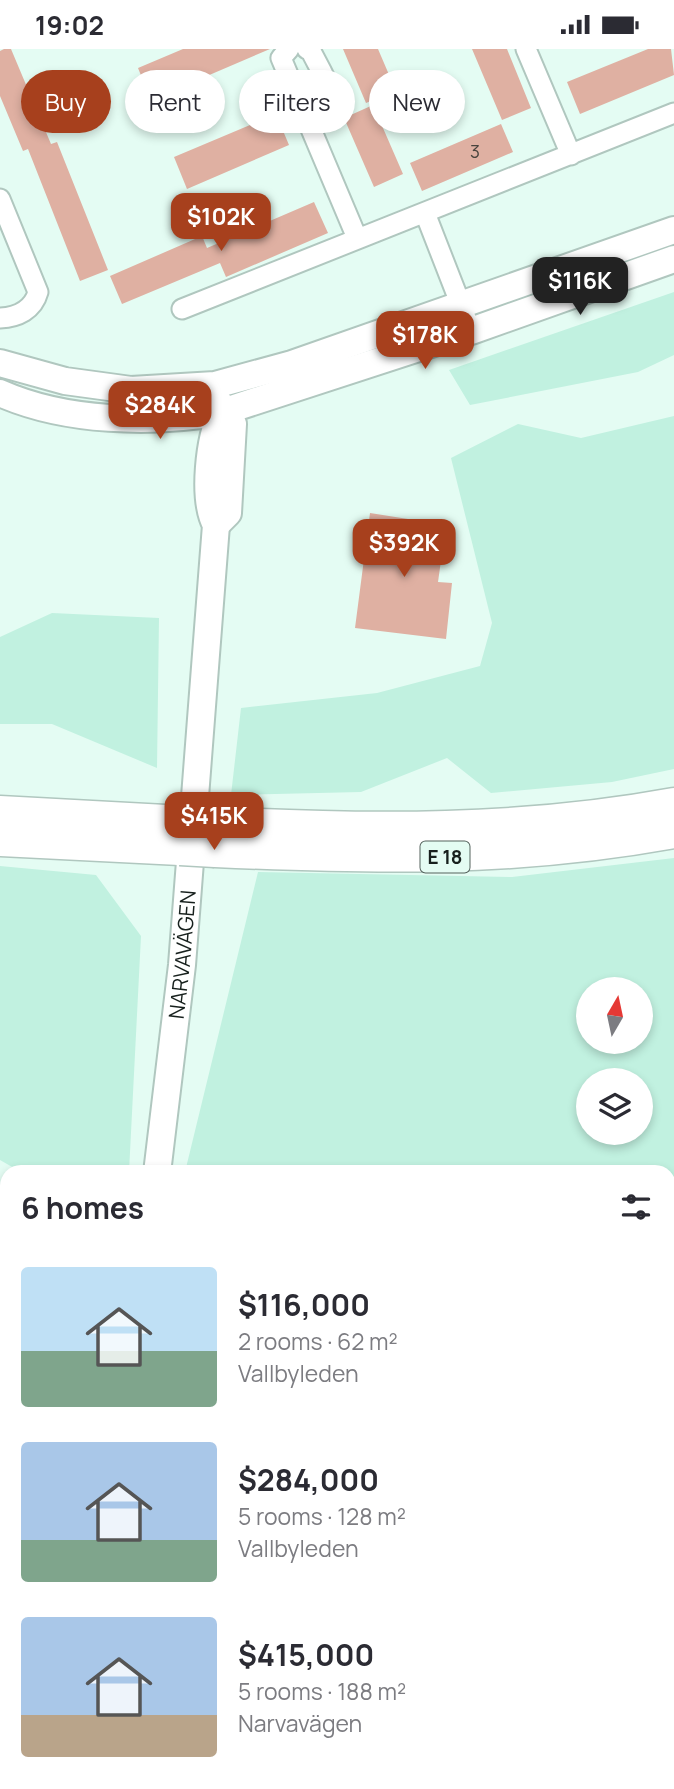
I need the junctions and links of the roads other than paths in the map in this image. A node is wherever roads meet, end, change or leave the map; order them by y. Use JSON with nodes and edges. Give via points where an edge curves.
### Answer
{"nodes":[{"id":1,"x":289,"y":49,"type":"edge"},
{"id":2,"x":307,"y":49,"type":"edge"},
{"id":3,"x":526,"y":49,"type":"edge"},
{"id":4,"x":286,"y":70,"type":"edge"},
{"id":5,"x":320,"y":70,"type":"edge"},
{"id":6,"x":674,"y":113,"type":"edge"},
{"id":7,"x":312,"y":133,"type":"edge"},
{"id":8,"x":571,"y":156,"type":"junction"},
{"id":9,"x":0,"y":198,"type":"edge"},
{"id":10,"x":425,"y":213,"type":"junction"},
{"id":11,"x":674,"y":230,"type":"edge"},
{"id":12,"x":357,"y":238,"type":"junction"},
{"id":13,"x":674,"y":259,"type":"edge"},
{"id":14,"x":461,"y":303,"type":"junction"},
{"id":15,"x":182,"y":309,"type":"dead end"},
{"id":16,"x":0,"y":318,"type":"edge"},
{"id":17,"x":471,"y":331,"type":"junction"},
{"id":18,"x":0,"y":363,"type":"edge"},
{"id":19,"x":215,"y":384,"type":"junction"},
{"id":20,"x":0,"y":393,"type":"edge"},
{"id":21,"x":222,"y":412,"type":"junction"},
{"id":22,"x":178,"y":417,"type":"junction"},
{"id":23,"x":211,"y":451,"type":"junction"},
{"id":24,"x":216,"y":524,"type":"junction"},
{"id":25,"x":674,"y":803,"type":"edge"},
{"id":26,"x":0,"y":810,"type":"edge"},
{"id":27,"x":674,"y":834,"type":"edge"},
{"id":28,"x":0,"y":841,"type":"edge"},
{"id":29,"x":158,"y":1165,"type":"edge"}],
"edges":[{"from":1,"to":4,"type":"street","via":[[281,58]]},
{"from":2,"to":5,"type":"street"},
{"from":3,"to":8,"type":"street"},
{"from":6,"to":8,"type":"street"},
{"from":7,"to":12,"type":"street"},
{"from":8,"to":10,"type":"street"},
{"from":9,"to":16,"type":"street","via":[[38,292],[27,309],[15,317]]},
{"from":10,"to":12,"type":"street"},
{"from":10,"to":14,"type":"street"},
{"from":11,"to":14,"type":"main road"},
{"from":12,"to":15,"type":"street"},
{"from":13,"to":17,"type":"main road"},
{"from":14,"to":17,"type":"street"},
{"from":14,"to":19,"type":"main road","via":[[292,364]]},
{"from":17,"to":21,"type":"main road"},
{"from":18,"to":19,"type":"main road","via":[[65,381],[131,390]]},
{"from":19,"to":21,"type":"main road","name":"NARVAVÄGEN"},
{"from":20,"to":22,"type":"main road","via":[[68,412]]},
{"from":21,"to":22,"type":"main road"},
{"from":21,"to":23,"type":"main road","name":"NARVAVÄGEN"},
{"from":21,"to":24,"type":"main road","name":"NARVAVÄGEN","via":[[233,424],[230,488],[228,513]]},
{"from":22,"to":23,"type":"main road","via":[[200,432]]},
{"from":23,"to":24,"type":"main road","name":"NARVAVÄGEN","via":[[210,513]]},
{"from":24,"to":29,"type":"main road","name":"NARVAVÄGEN","via":[[182,965]]},
{"from":25,"to":26,"type":"highway","number":"E 18","bridge":true,"via":[[475,827],[352,829]]},
{"from":27,"to":28,"type":"highway","number":"E 18","bridge":true,"via":[[495,856],[379,859]]}]}
